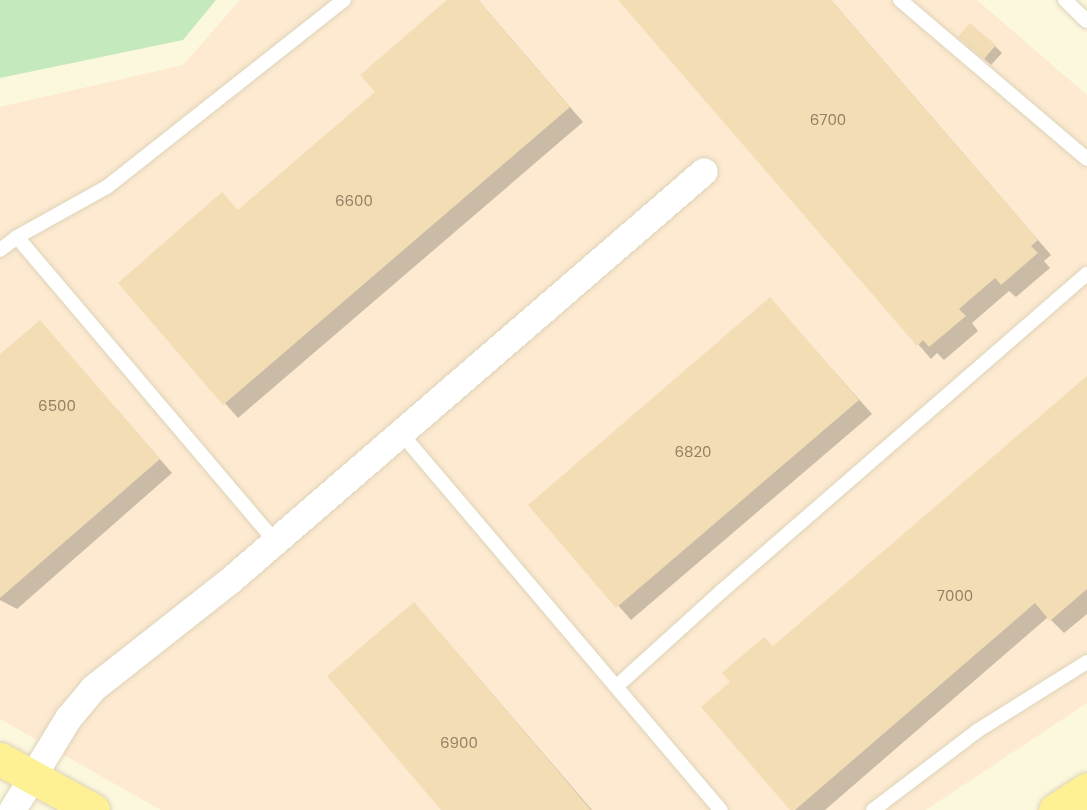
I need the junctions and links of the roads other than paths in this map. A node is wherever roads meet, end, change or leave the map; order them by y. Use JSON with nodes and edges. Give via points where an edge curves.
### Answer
{"nodes":[{"id":1,"x":344,"y":0,"type":"edge"},
{"id":2,"x":900,"y":0,"type":"edge"},
{"id":3,"x":1065,"y":0,"type":"edge"},
{"id":4,"x":1087,"y":21,"type":"edge"},
{"id":5,"x":1087,"y":159,"type":"edge"},
{"id":6,"x":704,"y":171,"type":"dead end"},
{"id":7,"x":17,"y":237,"type":"junction"},
{"id":8,"x":0,"y":250,"type":"edge"},
{"id":9,"x":1087,"y":274,"type":"edge"},
{"id":10,"x":400,"y":432,"type":"junction"},
{"id":11,"x":275,"y":541,"type":"junction"},
{"id":12,"x":1087,"y":662,"type":"edge"},
{"id":13,"x":617,"y":686,"type":"junction"},
{"id":14,"x":0,"y":759,"type":"edge"},
{"id":15,"x":31,"y":776,"type":"junction"},
{"id":16,"x":1087,"y":789,"type":"edge"},
{"id":17,"x":12,"y":810,"type":"edge"},
{"id":18,"x":93,"y":810,"type":"edge"},
{"id":19,"x":721,"y":810,"type":"edge"},
{"id":20,"x":873,"y":810,"type":"edge"},
{"id":21,"x":1054,"y":810,"type":"edge"}],
"edges":[{"from":1,"to":7,"type":"lane","via":[[107,187]]},
{"from":2,"to":5,"type":"lane"},
{"from":3,"to":4,"type":"lane"},
{"from":6,"to":10,"type":"street"},
{"from":7,"to":8,"type":"lane"},
{"from":7,"to":11,"type":"lane"},
{"from":9,"to":13,"type":"lane"},
{"from":10,"to":11,"type":"street"},
{"from":10,"to":13,"type":"lane"},
{"from":11,"to":15,"type":"street","via":[[93,688],[68,718]]},
{"from":12,"to":20,"type":"lane","via":[[977,731]]},
{"from":13,"to":19,"type":"lane"},
{"from":14,"to":15,"type":"main road"},
{"from":15,"to":17,"type":"street"},
{"from":15,"to":18,"type":"main road"},
{"from":16,"to":21,"type":"main road"}]}
